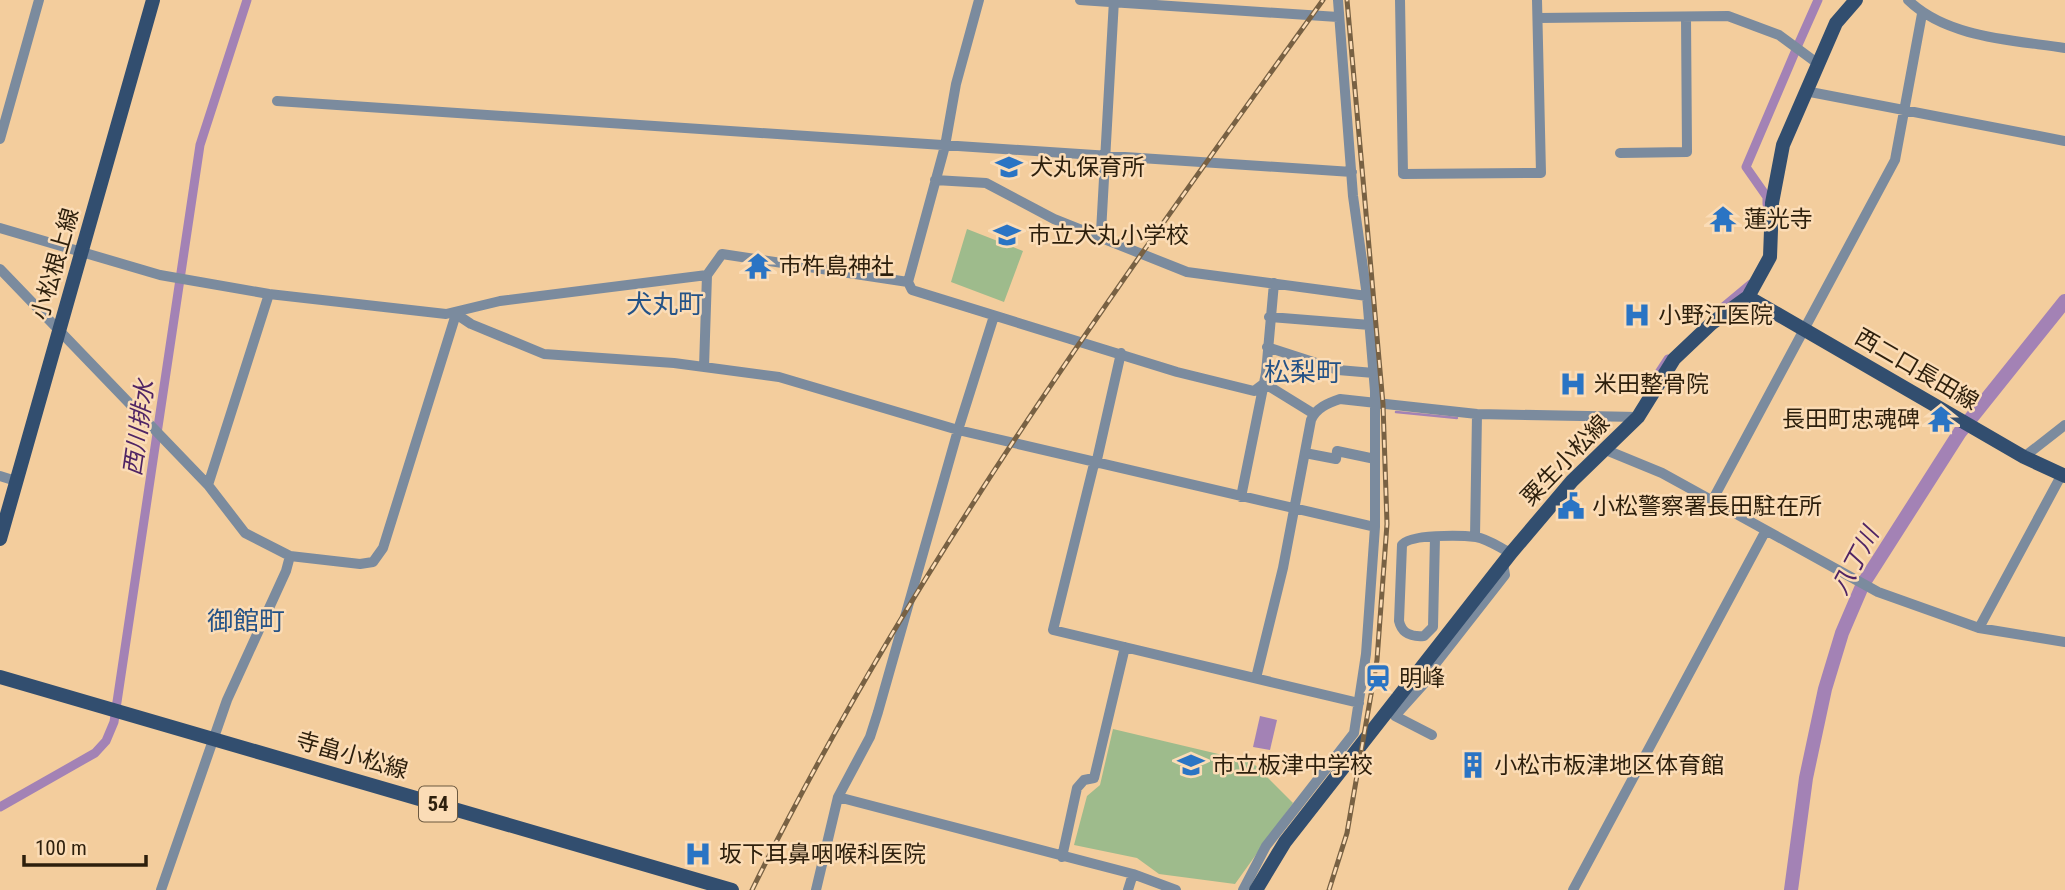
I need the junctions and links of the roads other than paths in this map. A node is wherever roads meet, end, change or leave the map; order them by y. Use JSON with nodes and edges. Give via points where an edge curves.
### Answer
{"nodes":[{"id":1,"x":39,"y":0,"type":"edge"},
{"id":2,"x":153,"y":0,"type":"edge"},
{"id":3,"x":979,"y":0,"type":"edge"},
{"id":4,"x":1080,"y":0,"type":"edge"},
{"id":5,"x":1231,"y":0,"type":"edge"},
{"id":6,"x":1338,"y":0,"type":"edge"},
{"id":7,"x":1400,"y":0,"type":"edge"},
{"id":8,"x":1537,"y":0,"type":"edge"},
{"id":9,"x":1856,"y":0,"type":"edge"},
{"id":10,"x":1908,"y":0,"type":"edge"},
{"id":11,"x":1114,"y":1,"type":"edge"},
{"id":12,"x":1230,"y":12,"type":"junction"},
{"id":13,"x":1922,"y":14,"type":"junction"},
{"id":14,"x":1338,"y":18,"type":"junction"},
{"id":15,"x":1538,"y":18,"type":"junction"},
{"id":16,"x":1686,"y":18,"type":"junction"},
{"id":17,"x":2065,"y":48,"type":"edge"},
{"id":18,"x":1816,"y":63,"type":"junction"},
{"id":19,"x":1805,"y":91,"type":"junction"},
{"id":20,"x":277,"y":101,"type":"dead end"},
{"id":21,"x":1904,"y":110,"type":"junction"},
{"id":22,"x":0,"y":139,"type":"edge"},
{"id":23,"x":2065,"y":141,"type":"edge"},
{"id":24,"x":945,"y":146,"type":"junction"},
{"id":25,"x":1620,"y":153,"type":"dead end"},
{"id":26,"x":1107,"y":156,"type":"junction"},
{"id":27,"x":1352,"y":172,"type":"junction"},
{"id":28,"x":935,"y":180,"type":"junction"},
{"id":29,"x":0,"y":228,"type":"edge"},
{"id":30,"x":1101,"y":232,"type":"dead end"},
{"id":31,"x":82,"y":253,"type":"junction"},
{"id":32,"x":0,"y":269,"type":"edge"},
{"id":33,"x":707,"y":275,"type":"junction"},
{"id":34,"x":908,"y":282,"type":"junction"},
{"id":35,"x":1274,"y":283,"type":"junction"},
{"id":36,"x":269,"y":294,"type":"junction"},
{"id":37,"x":1367,"y":296,"type":"junction"},
{"id":38,"x":1748,"y":297,"type":"junction"},
{"id":39,"x":456,"y":313,"type":"junction"},
{"id":40,"x":995,"y":317,"type":"junction"},
{"id":41,"x":1269,"y":317,"type":"junction"},
{"id":42,"x":1370,"y":325,"type":"junction"},
{"id":43,"x":1803,"y":330,"type":"junction"},
{"id":44,"x":60,"y":334,"type":"junction"},
{"id":45,"x":1267,"y":347,"type":"junction"},
{"id":46,"x":1121,"y":353,"type":"junction"},
{"id":47,"x":704,"y":367,"type":"junction"},
{"id":48,"x":1374,"y":373,"type":"junction"},
{"id":49,"x":1262,"y":385,"type":"junction"},
{"id":50,"x":1375,"y":403,"type":"junction"},
{"id":51,"x":1314,"y":414,"type":"junction"},
{"id":52,"x":1477,"y":414,"type":"junction"},
{"id":53,"x":1638,"y":417,"type":"junction"},
{"id":54,"x":2065,"y":425,"type":"edge"},
{"id":55,"x":958,"y":430,"type":"junction"},
{"id":56,"x":1606,"y":450,"type":"junction"},
{"id":57,"x":1305,"y":453,"type":"junction"},
{"id":58,"x":2024,"y":457,"type":"junction"},
{"id":59,"x":1375,"y":459,"type":"junction"},
{"id":60,"x":1095,"y":464,"type":"junction"},
{"id":61,"x":2064,"y":475,"type":"edge"},
{"id":62,"x":0,"y":476,"type":"edge"},
{"id":63,"x":16,"y":481,"type":"junction"},
{"id":64,"x":208,"y":485,"type":"junction"},
{"id":65,"x":1241,"y":496,"type":"junction"},
{"id":66,"x":1712,"y":501,"type":"junction"},
{"id":67,"x":1294,"y":509,"type":"junction"},
{"id":68,"x":1375,"y":527,"type":"junction"},
{"id":69,"x":1765,"y":532,"type":"junction"},
{"id":70,"x":1435,"y":537,"type":"junction"},
{"id":71,"x":1475,"y":537,"type":"junction"},
{"id":72,"x":0,"y":539,"type":"edge"},
{"id":73,"x":290,"y":556,"type":"junction"},
{"id":74,"x":1507,"y":558,"type":"junction"},
{"id":75,"x":1979,"y":628,"type":"junction"},
{"id":76,"x":2065,"y":642,"type":"edge"},
{"id":77,"x":1125,"y":648,"type":"junction"},
{"id":78,"x":0,"y":677,"type":"edge"},
{"id":79,"x":1256,"y":678,"type":"junction"},
{"id":80,"x":1359,"y":703,"type":"junction"},
{"id":81,"x":1432,"y":735,"type":"dead end"},
{"id":82,"x":213,"y":740,"type":"junction"},
{"id":83,"x":838,"y":797,"type":"junction"},
{"id":84,"x":1062,"y":857,"type":"junction"},
{"id":85,"x":1133,"y":874,"type":"junction"},
{"id":86,"x":161,"y":890,"type":"edge"},
{"id":87,"x":732,"y":890,"type":"edge"},
{"id":88,"x":816,"y":890,"type":"edge"},
{"id":89,"x":1128,"y":890,"type":"edge"},
{"id":90,"x":1176,"y":890,"type":"edge"},
{"id":91,"x":1243,"y":890,"type":"edge"},
{"id":92,"x":1256,"y":890,"type":"edge"},
{"id":93,"x":1573,"y":890,"type":"edge"}],
"edges":[{"from":1,"to":22,"type":"street"},
{"from":2,"to":31,"type":"main road","name":"小松根上線"},
{"from":3,"to":24,"type":"street"},
{"from":4,"to":11,"type":"street"},
{"from":5,"to":12,"type":"street"},
{"from":6,"to":14,"type":"street"},
{"from":7,"to":15,"type":"street","via":[[1403,174],[1541,173]]},
{"from":8,"to":15,"type":"street"},
{"from":9,"to":18,"type":"main road","name":"粟生小松線","via":[[1836,23]]},
{"from":10,"to":13,"type":"street"},
{"from":11,"to":12,"type":"street"},
{"from":11,"to":26,"type":"street"},
{"from":12,"to":14,"type":"street"},
{"from":13,"to":17,"type":"street","via":[[1967,31]]},
{"from":13,"to":21,"type":"street"},
{"from":14,"to":27,"type":"street"},
{"from":15,"to":16,"type":"street"},
{"from":16,"to":18,"type":"street","via":[[1728,16],[1755,23]]},
{"from":16,"to":25,"type":"street","via":[[1687,152]]},
{"from":18,"to":19,"type":"main road","name":"粟生小松線"},
{"from":19,"to":21,"type":"street"},
{"from":19,"to":38,"type":"main road","name":"粟生小松線","via":[[1776,173],[1770,257]]},
{"from":20,"to":24,"type":"street"},
{"from":21,"to":23,"type":"street"},
{"from":21,"to":43,"type":"street","via":[[1895,160]]},
{"from":24,"to":26,"type":"street"},
{"from":24,"to":28,"type":"street"},
{"from":26,"to":27,"type":"street"},
{"from":26,"to":30,"type":"street"},
{"from":27,"to":37,"type":"street"},
{"from":28,"to":34,"type":"street"},
{"from":28,"to":35,"type":"street","via":[[986,183],[1054,219],[1187,272]]},
{"from":29,"to":31,"type":"street"},
{"from":31,"to":36,"type":"street","via":[[160,275]]},
{"from":31,"to":44,"type":"main road","name":"小松根上線"},
{"from":32,"to":44,"type":"street"},
{"from":33,"to":34,"type":"street","via":[[722,254]]},
{"from":33,"to":39,"type":"street","via":[[500,301]]},
{"from":33,"to":47,"type":"street"},
{"from":34,"to":40,"type":"street","via":[[912,290]]},
{"from":35,"to":37,"type":"street"},
{"from":35,"to":41,"type":"street"},
{"from":36,"to":39,"type":"street"},
{"from":36,"to":64,"type":"street"},
{"from":37,"to":42,"type":"street"},
{"from":38,"to":43,"type":"main road","name":"西二口長田線"},
{"from":38,"to":53,"type":"main road","name":"粟生小松線","via":[[1674,359]]},
{"from":39,"to":47,"type":"street","via":[[471,324],[544,354]]},
{"from":39,"to":73,"type":"street","via":[[383,548],[373,562],[360,564]]},
{"from":40,"to":46,"type":"street"},
{"from":40,"to":55,"type":"street"},
{"from":41,"to":42,"type":"street"},
{"from":41,"to":45,"type":"street"},
{"from":42,"to":48,"type":"street"},
{"from":43,"to":58,"type":"main road","name":"西二口長田線"},
{"from":43,"to":66,"type":"street"},
{"from":44,"to":63,"type":"main road","name":"小松根上線"},
{"from":44,"to":64,"type":"street"},
{"from":45,"to":48,"type":"street","via":[[1338,370]]},
{"from":45,"to":49,"type":"street"},
{"from":46,"to":49,"type":"street","via":[[1254,391]]},
{"from":46,"to":60,"type":"street"},
{"from":47,"to":55,"type":"street","via":[[779,377]]},
{"from":48,"to":50,"type":"street"},
{"from":49,"to":51,"type":"street"},
{"from":49,"to":65,"type":"street"},
{"from":50,"to":51,"type":"street","via":[[1340,399]]},
{"from":50,"to":52,"type":"street"},
{"from":50,"to":59,"type":"street"},
{"from":51,"to":57,"type":"street"},
{"from":52,"to":53,"type":"street"},
{"from":52,"to":71,"type":"street"},
{"from":53,"to":56,"type":"main road","name":"粟生小松線"},
{"from":54,"to":58,"type":"street"},
{"from":55,"to":60,"type":"street"},
{"from":55,"to":83,"type":"street","via":[[870,737]]},
{"from":56,"to":66,"type":"street","via":[[1662,473]]},
{"from":56,"to":74,"type":"main road","name":"粟生小松線","via":[[1572,481]]},
{"from":57,"to":59,"type":"street","via":[[1336,459],[1338,451]]},
{"from":57,"to":67,"type":"street"},
{"from":58,"to":61,"type":"main road","name":"西二口長田線"},
{"from":59,"to":68,"type":"street"},
{"from":60,"to":65,"type":"street"},
{"from":60,"to":77,"type":"street","via":[[1053,630]]},
{"from":61,"to":75,"type":"street"},
{"from":62,"to":63,"type":"street"},
{"from":63,"to":72,"type":"main road","name":"小松根上線"},
{"from":64,"to":73,"type":"street","via":[[245,533]]},
{"from":65,"to":67,"type":"street"},
{"from":66,"to":69,"type":"street"},
{"from":67,"to":68,"type":"street"},
{"from":67,"to":79,"type":"street"},
{"from":68,"to":80,"type":"street"},
{"from":69,"to":75,"type":"street","via":[[1878,593]]},
{"from":69,"to":93,"type":"street"},
{"from":70,"to":70,"type":"street","via":[[1433,627],[1424,636],[1410,636],[1399,621],[1402,545],[1411,538]]},
{"from":70,"to":71,"type":"street"},
{"from":71,"to":74,"type":"street"},
{"from":73,"to":82,"type":"street"},
{"from":74,"to":81,"type":"street","via":[[1504,575],[1433,667],[1431,676],[1395,716]]},
{"from":74,"to":92,"type":"main road","name":"粟生小松線","via":[[1284,842]]},
{"from":75,"to":76,"type":"street"},
{"from":77,"to":79,"type":"street"},
{"from":77,"to":84,"type":"street","via":[[1094,778],[1077,788]]},
{"from":78,"to":82,"type":"main road","name":"寺畠小松線","number":"54"},
{"from":79,"to":80,"type":"street"},
{"from":80,"to":91,"type":"street","via":[[1354,733],[1266,846]]},
{"from":82,"to":86,"type":"street"},
{"from":82,"to":87,"type":"main road","name":"寺畠小松線","number":"54"},
{"from":83,"to":84,"type":"street"},
{"from":83,"to":88,"type":"street"},
{"from":84,"to":85,"type":"street"},
{"from":85,"to":89,"type":"street"},
{"from":85,"to":90,"type":"street"}]}
